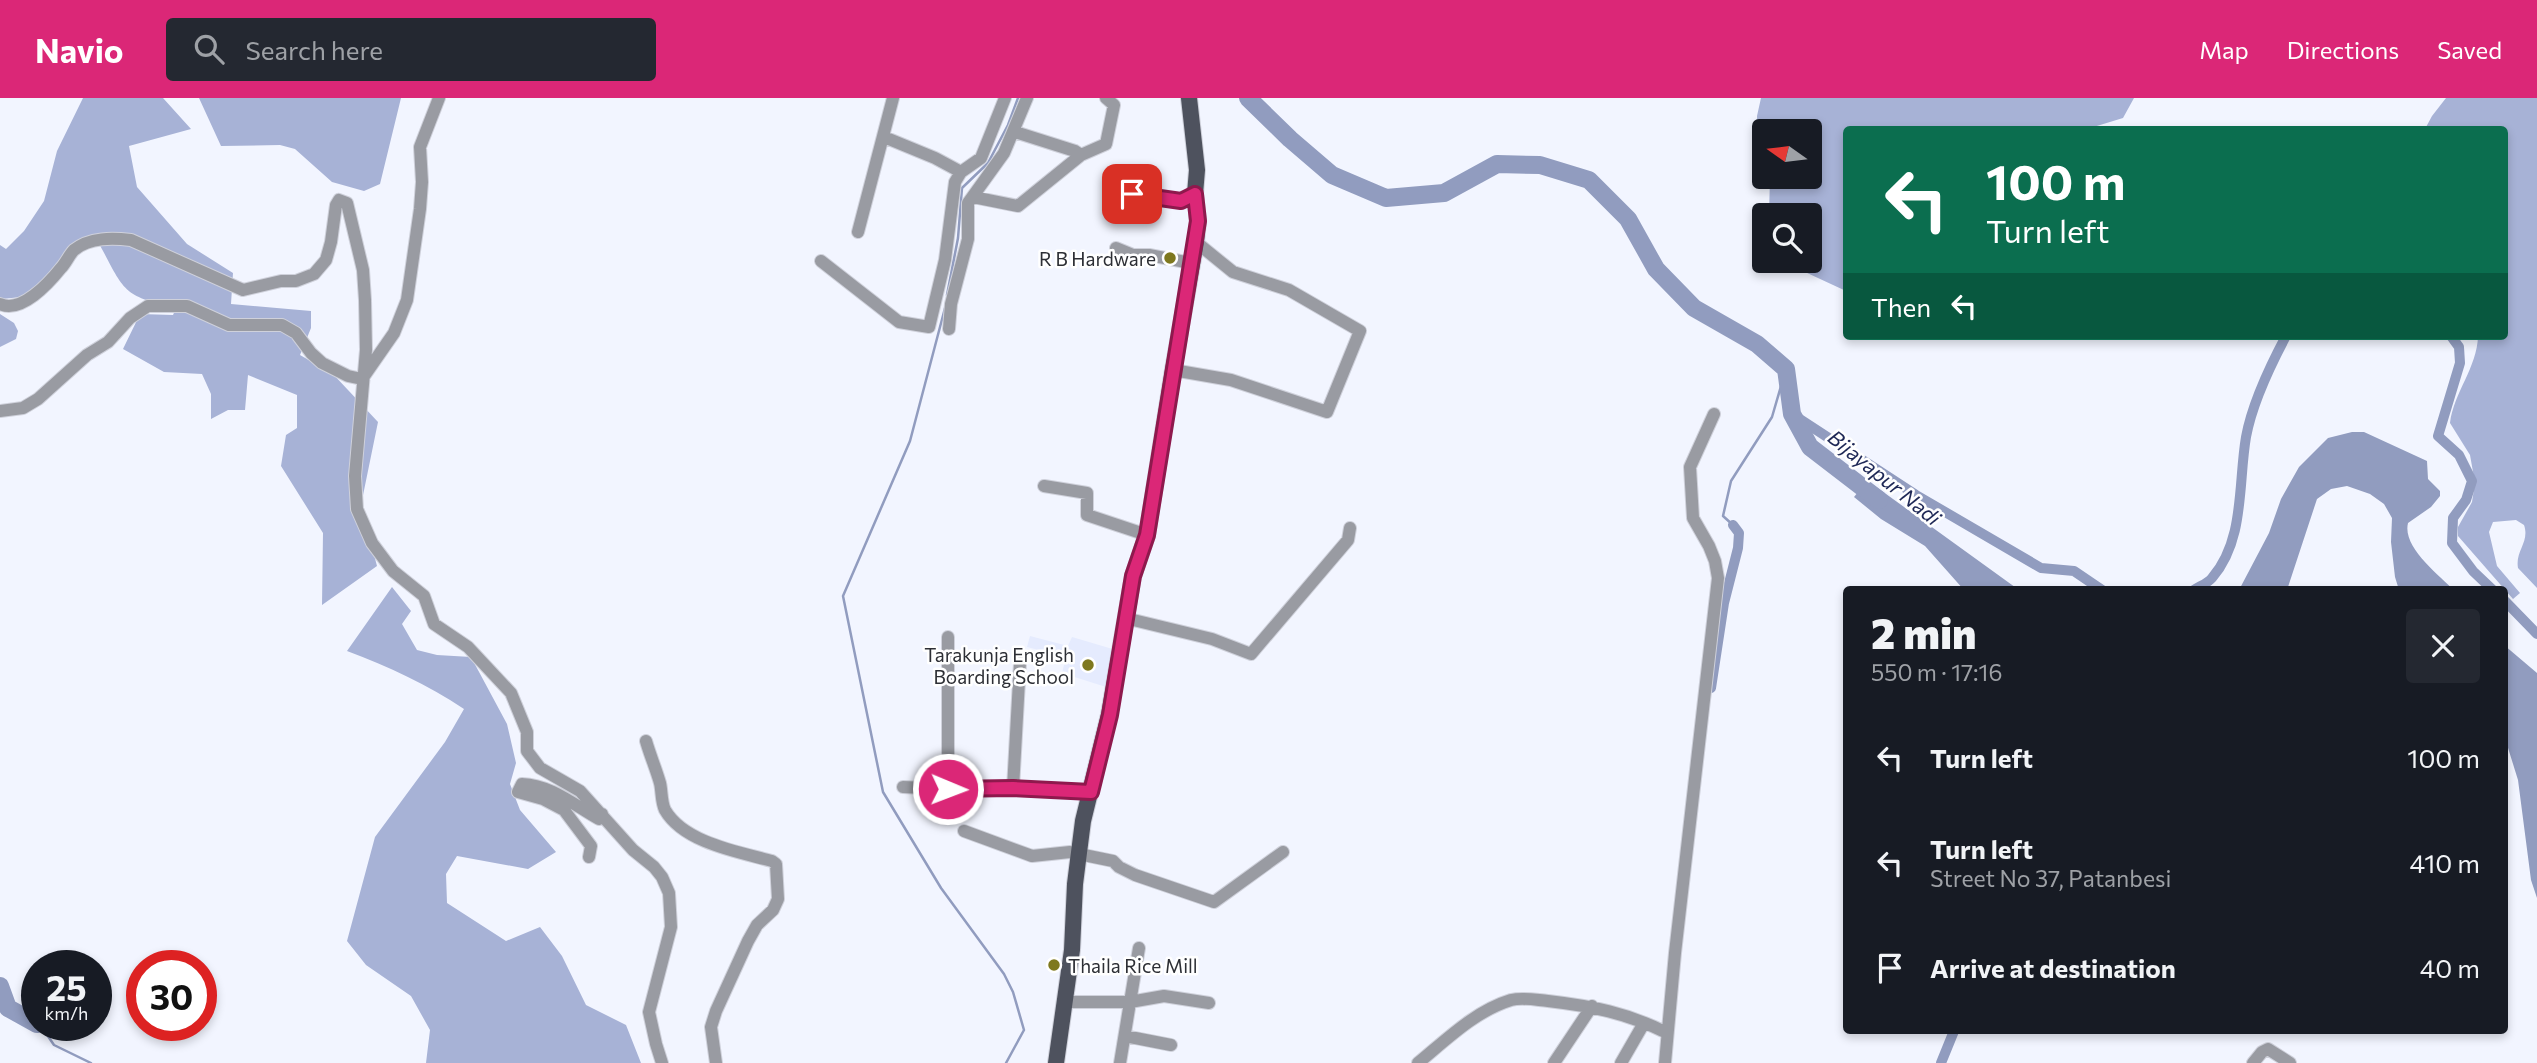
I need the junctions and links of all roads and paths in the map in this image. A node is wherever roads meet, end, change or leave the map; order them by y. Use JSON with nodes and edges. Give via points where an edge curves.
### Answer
{"nodes":[{"id":1,"x":439,"y":98,"type":"edge"},
{"id":2,"x":893,"y":98,"type":"edge"},
{"id":3,"x":1005,"y":98,"type":"edge"},
{"id":4,"x":1027,"y":98,"type":"edge"},
{"id":5,"x":1106,"y":98,"type":"edge"},
{"id":6,"x":1189,"y":98,"type":"edge"},
{"id":7,"x":1015,"y":132,"type":"junction"},
{"id":8,"x":884,"y":138,"type":"junction"},
{"id":9,"x":1080,"y":155,"type":"junction"},
{"id":10,"x":961,"y":172,"type":"junction"},
{"id":11,"x":1195,"y":194,"type":"junction"},
{"id":12,"x":973,"y":197,"type":"junction"},
{"id":13,"x":1116,"y":207,"type":"dead end"},
{"id":14,"x":858,"y":232,"type":"dead end"},
{"id":15,"x":1196,"y":242,"type":"junction"},
{"id":16,"x":1116,"y":247,"type":"dead end"},
{"id":17,"x":821,"y":261,"type":"dead end"},
{"id":18,"x":1191,"y":263,"type":"junction"},
{"id":19,"x":0,"y":304,"type":"edge"},
{"id":20,"x":949,"y":329,"type":"dead end"},
{"id":21,"x":1173,"y":370,"type":"junction"},
{"id":22,"x":362,"y":379,"type":"junction"},
{"id":23,"x":0,"y":411,"type":"edge"},
{"id":24,"x":1714,"y":414,"type":"dead end"},
{"id":25,"x":1044,"y":486,"type":"dead end"},
{"id":26,"x":1349,"y":534,"type":"dead end"},
{"id":27,"x":1147,"y":535,"type":"junction"},
{"id":28,"x":1125,"y":618,"type":"junction"},
{"id":29,"x":948,"y":637,"type":"dead end"},
{"id":30,"x":1020,"y":663,"type":"dead end"},
{"id":31,"x":646,"y":741,"type":"dead end"},
{"id":32,"x":903,"y":787,"type":"dead end"},
{"id":33,"x":1013,"y":788,"type":"junction"},
{"id":34,"x":948,"y":789,"type":"junction"},
{"id":35,"x":1091,"y":792,"type":"junction"},
{"id":36,"x":602,"y":814,"type":"junction"},
{"id":37,"x":964,"y":831,"type":"dead end"},
{"id":38,"x":1283,"y":852,"type":"dead end"},
{"id":39,"x":1078,"y":855,"type":"junction"},
{"id":40,"x":589,"y":857,"type":"dead end"},
{"id":41,"x":1139,"y":948,"type":"dead end"},
{"id":42,"x":1064,"y":1002,"type":"junction"},
{"id":43,"x":1130,"y":1002,"type":"junction"},
{"id":44,"x":1209,"y":1003,"type":"dead end"},
{"id":45,"x":1592,"y":1006,"type":"junction"},
{"id":46,"x":1644,"y":1023,"type":"junction"},
{"id":47,"x":1667,"y":1033,"type":"junction"},
{"id":48,"x":1125,"y":1036,"type":"junction"},
{"id":49,"x":1171,"y":1045,"type":"dead end"},
{"id":50,"x":662,"y":1063,"type":"edge"},
{"id":51,"x":716,"y":1063,"type":"edge"},
{"id":52,"x":1056,"y":1063,"type":"edge"},
{"id":53,"x":1121,"y":1063,"type":"edge"},
{"id":54,"x":1418,"y":1063,"type":"edge"},
{"id":55,"x":1554,"y":1063,"type":"edge"},
{"id":56,"x":1621,"y":1063,"type":"edge"},
{"id":57,"x":1665,"y":1063,"type":"edge"},
{"id":58,"x":2253,"y":1063,"type":"edge"},
{"id":59,"x":2290,"y":1063,"type":"edge"}],
"edges":[{"from":1,"to":22,"type":"street","via":[[420,147],[420,209],[407,300],[394,333]]},
{"from":2,"to":8,"type":"street"},
{"from":3,"to":10,"type":"street","via":[[981,158]]},
{"from":4,"to":7,"type":"street"},
{"from":5,"to":9,"type":"street","via":[[1114,105],[1106,144]]},
{"from":6,"to":11,"type":"main road"},
{"from":7,"to":9,"type":"street"},
{"from":7,"to":12,"type":"street"},
{"from":8,"to":10,"type":"street"},
{"from":8,"to":14,"type":"street"},
{"from":9,"to":12,"type":"street","via":[[1018,206]]},
{"from":10,"to":17,"type":"street","via":[[952,192],[945,260],[929,327],[899,322]]},
{"from":11,"to":13,"type":"street","via":[[1181,201],[1132,194]]},
{"from":11,"to":15,"type":"main road"},
{"from":12,"to":20,"type":"street","via":[[968,203],[968,239]]},
{"from":15,"to":18,"type":"main road"},
{"from":15,"to":21,"type":"street","via":[[1233,272],[1289,290],[1360,331],[1327,412],[1231,380]]},
{"from":16,"to":18,"type":"street","via":[[1133,256]]},
{"from":18,"to":21,"type":"main road"},
{"from":19,"to":22,"type":"street","via":[[17,306],[40,289],[75,250],[112,238],[131,240],[243,290],[296,281],[314,274],[326,260],[336,205],[344,200],[363,270],[366,351]]},
{"from":21,"to":27,"type":"main road"},
{"from":22,"to":23,"type":"street","via":[[322,363],[296,333],[282,325],[229,325],[187,306],[148,306],[38,399],[23,408]]},
{"from":22,"to":36,"type":"street","via":[[357,509],[372,543],[424,597],[434,624],[468,647],[512,693],[527,732],[527,751],[540,768],[580,791]]},
{"from":24,"to":47,"type":"street","via":[[1690,467],[1693,518],[1709,546],[1718,578]]},
{"from":25,"to":27,"type":"street","via":[[1087,493],[1087,515]]},
{"from":26,"to":28,"type":"street","via":[[1251,654],[1212,639]]},
{"from":27,"to":28,"type":"main road"},
{"from":28,"to":35,"type":"main road","via":[[1110,715]]},
{"from":29,"to":34,"type":"street"},
{"from":30,"to":33,"type":"street"},
{"from":31,"to":51,"type":"street","via":[[664,808],[674,820],[710,843],[776,864],[778,899],[752,933],[711,1027]]},
{"from":32,"to":34,"type":"street"},
{"from":33,"to":34,"type":"street"},
{"from":33,"to":35,"type":"street"},
{"from":35,"to":39,"type":"main road"},
{"from":36,"to":40,"type":"street","via":[[599,819],[556,792],[531,785],[522,784],[518,792],[564,810],[591,846]]},
{"from":36,"to":50,"type":"street","via":[[654,867],[669,893],[671,927],[649,1012]]},
{"from":37,"to":39,"type":"street","via":[[1032,856]]},
{"from":38,"to":39,"type":"street","via":[[1214,902],[1135,875],[1113,861]]},
{"from":39,"to":42,"type":"main road"},
{"from":41,"to":43,"type":"street"},
{"from":42,"to":43,"type":"street"},
{"from":42,"to":52,"type":"main road"},
{"from":43,"to":44,"type":"street","via":[[1164,996]]},
{"from":43,"to":48,"type":"street"},
{"from":45,"to":46,"type":"street"},
{"from":45,"to":54,"type":"street","via":[[1512,1000],[1472,1019]]},
{"from":45,"to":55,"type":"street"},
{"from":46,"to":47,"type":"street"},
{"from":46,"to":56,"type":"street"},
{"from":47,"to":57,"type":"street"},
{"from":48,"to":49,"type":"street"},
{"from":48,"to":53,"type":"street"},
{"from":58,"to":59,"type":"street","via":[[2268,1049]]}]}
